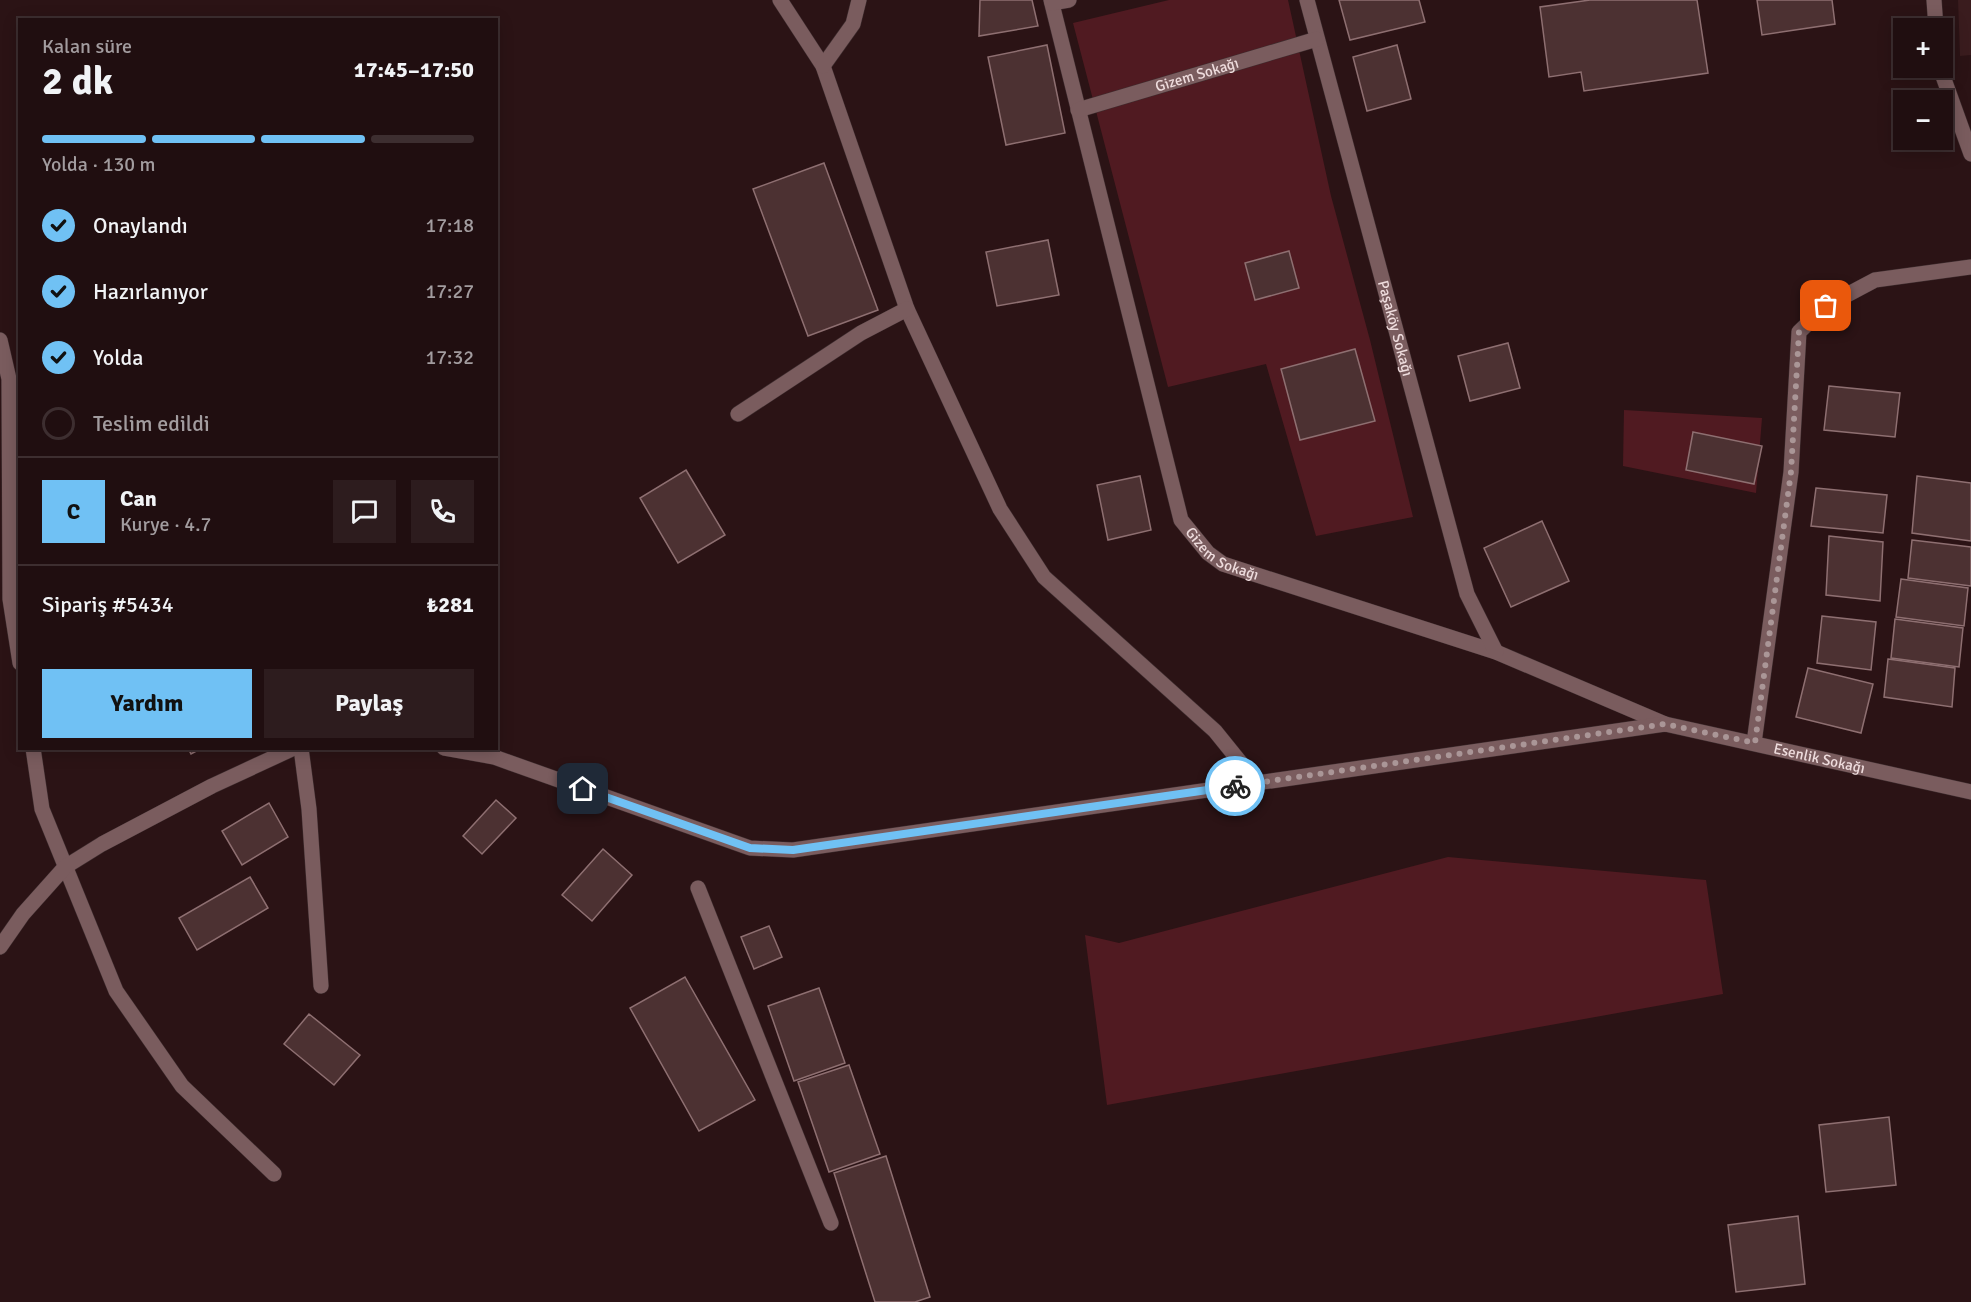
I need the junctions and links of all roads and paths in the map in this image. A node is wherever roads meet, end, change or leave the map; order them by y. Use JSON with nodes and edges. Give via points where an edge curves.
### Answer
{"nodes":[{"id":1,"x":780,"y":0,"type":"edge"},
{"id":2,"x":859,"y":0,"type":"edge"},
{"id":3,"x":1069,"y":0,"type":"edge"},
{"id":4,"x":1307,"y":0,"type":"edge"},
{"id":5,"x":1934,"y":0,"type":"edge"},
{"id":6,"x":1052,"y":2,"type":"edge"},
{"id":7,"x":1935,"y":18,"type":"edge"},
{"id":8,"x":1317,"y":39,"type":"junction"},
{"id":9,"x":823,"y":66,"type":"junction"},
{"id":10,"x":1944,"y":78,"type":"edge"},
{"id":11,"x":1078,"y":110,"type":"junction"},
{"id":12,"x":1971,"y":154,"type":"edge"},
{"id":13,"x":1971,"y":267,"type":"edge"},
{"id":14,"x":907,"y":309,"type":"junction"},
{"id":15,"x":0,"y":340,"type":"edge"},
{"id":16,"x":738,"y":414,"type":"dead end"},
{"id":17,"x":18,"y":650,"type":"edge"},
{"id":18,"x":1496,"y":652,"type":"junction"},
{"id":19,"x":1665,"y":724,"type":"junction"},
{"id":20,"x":1755,"y":743,"type":"junction"},
{"id":21,"x":33,"y":750,"type":"edge"},
{"id":22,"x":290,"y":750,"type":"edge"},
{"id":23,"x":301,"y":750,"type":"edge"},
{"id":24,"x":455,"y":750,"type":"edge"},
{"id":25,"x":1257,"y":783,"type":"junction"},
{"id":26,"x":1971,"y":792,"type":"edge"},
{"id":27,"x":65,"y":867,"type":"junction"},
{"id":28,"x":698,"y":888,"type":"dead end"},
{"id":29,"x":0,"y":947,"type":"edge"},
{"id":30,"x":321,"y":987,"type":"dead end"},
{"id":31,"x":274,"y":1174,"type":"dead end"},
{"id":32,"x":831,"y":1223,"type":"dead end"}],
"edges":[{"from":1,"to":9,"type":"street"},
{"from":2,"to":9,"type":"street","via":[[853,24]]},
{"from":3,"to":6,"type":"street"},
{"from":4,"to":8,"type":"street","name":"Paşaköy Sokağı"},
{"from":5,"to":7,"type":"street"},
{"from":6,"to":11,"type":"street","name":"Gizem Sokağı"},
{"from":8,"to":11,"type":"street","name":"Gizem Sokağı"},
{"from":8,"to":18,"type":"street","name":"Paşaköy Sokağı","via":[[1467,594]]},
{"from":9,"to":14,"type":"street"},
{"from":10,"to":12,"type":"street"},
{"from":11,"to":18,"type":"street","name":"Gizem Sokağı","via":[[1181,520],[1209,554],[1223,564]]},
{"from":13,"to":20,"type":"street","via":[[1875,280],[1826,306],[1799,332],[1791,472]]},
{"from":14,"to":16,"type":"street","via":[[861,333]]},
{"from":14,"to":25,"type":"street","via":[[1000,509],[1044,577],[1215,731]]},
{"from":15,"to":17,"type":"street","via":[[9,379],[10,599]]},
{"from":18,"to":19,"type":"street","name":"Gizem Sokağı"},
{"from":19,"to":20,"type":"street","name":"Esenlik Sokağı"},
{"from":19,"to":25,"type":"street"},
{"from":20,"to":26,"type":"street","name":"Esenlik Sokağı"},
{"from":21,"to":27,"type":"street","via":[[42,810]]},
{"from":22,"to":27,"type":"street","via":[[212,786]]},
{"from":23,"to":30,"type":"street"},
{"from":24,"to":25,"type":"street","via":[[494,757],[750,848],[793,850]]},
{"from":27,"to":29,"type":"street"},
{"from":27,"to":31,"type":"street","via":[[116,991],[182,1086]]},
{"from":28,"to":32,"type":"street"}]}
